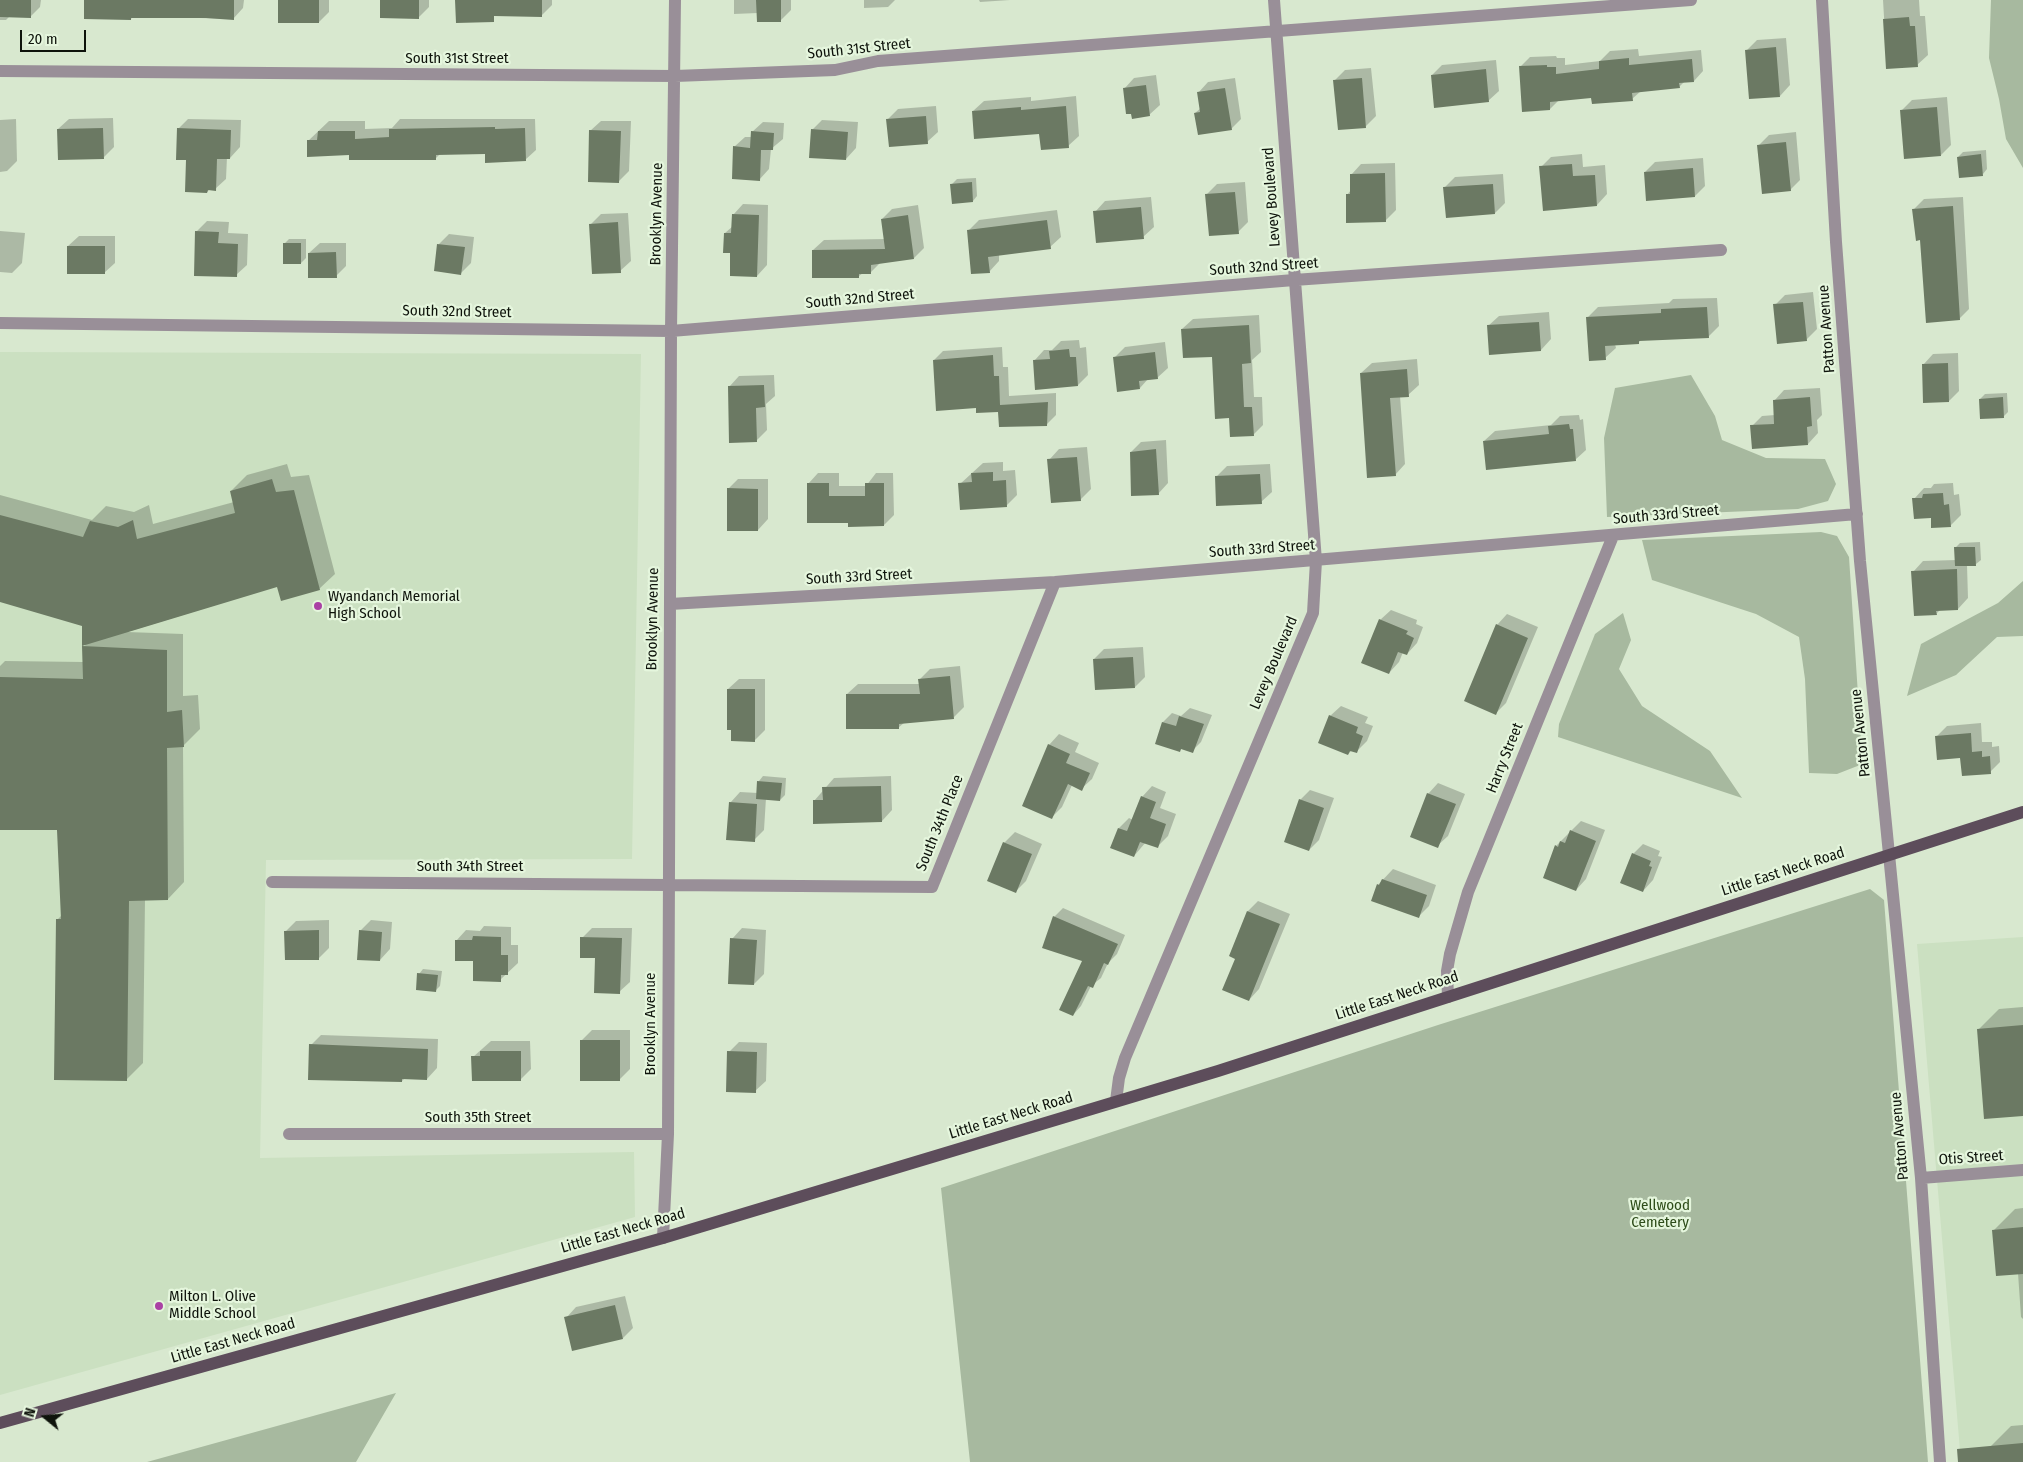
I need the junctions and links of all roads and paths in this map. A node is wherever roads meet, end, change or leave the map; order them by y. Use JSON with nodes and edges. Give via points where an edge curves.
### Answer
{"nodes":[{"id":1,"x":675,"y":0,"type":"edge"},
{"id":2,"x":1274,"y":0,"type":"edge"},
{"id":3,"x":1690,"y":0,"type":"edge"},
{"id":4,"x":1822,"y":0,"type":"edge"},
{"id":5,"x":1277,"y":32,"type":"junction"},
{"id":6,"x":0,"y":71,"type":"edge"},
{"id":7,"x":675,"y":76,"type":"junction"},
{"id":8,"x":1721,"y":250,"type":"dead end"},
{"id":9,"x":1294,"y":280,"type":"junction"},
{"id":10,"x":0,"y":323,"type":"edge"},
{"id":11,"x":671,"y":331,"type":"junction"},
{"id":12,"x":1857,"y":514,"type":"junction"},
{"id":13,"x":1613,"y":536,"type":"junction"},
{"id":14,"x":1316,"y":561,"type":"junction"},
{"id":15,"x":1055,"y":582,"type":"junction"},
{"id":16,"x":670,"y":604,"type":"junction"},
{"id":17,"x":2023,"y":812,"type":"edge"},
{"id":18,"x":1890,"y":855,"type":"junction"},
{"id":19,"x":272,"y":882,"type":"dead end"},
{"id":20,"x":668,"y":885,"type":"junction"},
{"id":21,"x":1448,"y":997,"type":"junction"},
{"id":22,"x":1116,"y":1101,"type":"junction"},
{"id":23,"x":289,"y":1134,"type":"dead end"},
{"id":24,"x":668,"y":1134,"type":"junction"},
{"id":25,"x":2023,"y":1170,"type":"edge"},
{"id":26,"x":1921,"y":1178,"type":"junction"},
{"id":27,"x":663,"y":1238,"type":"junction"},
{"id":28,"x":0,"y":1423,"type":"edge"},
{"id":29,"x":1940,"y":1462,"type":"edge"}],
"edges":[{"from":1,"to":7,"type":"street","name":"Brooklyn Avenue"},
{"from":2,"to":5,"type":"street","name":"Levey Boulevard"},
{"from":3,"to":5,"type":"street","name":"South 31st Street"},
{"from":4,"to":12,"type":"street","name":"Patton Avenue"},
{"from":5,"to":7,"type":"street","name":"South 31st Street","via":[[878,61],[835,70]]},
{"from":5,"to":9,"type":"street","name":"Levey Boulevard"},
{"from":6,"to":7,"type":"street","name":"South 31st Street"},
{"from":7,"to":11,"type":"street","name":"Brooklyn Avenue"},
{"from":8,"to":9,"type":"street","name":"South 32nd Street"},
{"from":9,"to":11,"type":"street","name":"South 32nd Street"},
{"from":9,"to":14,"type":"street","name":"Levey Boulevard"},
{"from":10,"to":11,"type":"street","name":"South 32nd Street"},
{"from":11,"to":16,"type":"street","name":"Brooklyn Avenue"},
{"from":12,"to":13,"type":"street","name":"South 33rd Street"},
{"from":12,"to":18,"type":"street","name":"Patton Avenue"},
{"from":13,"to":14,"type":"street","name":"South 33rd Street"},
{"from":13,"to":21,"type":"street","name":"Harry Street","via":[[1468,892],[1450,954]]},
{"from":14,"to":15,"type":"street","name":"South 33rd Street"},
{"from":14,"to":22,"type":"street","name":"Levey Boulevard","via":[[1313,613],[1125,1058]]},
{"from":15,"to":16,"type":"street","name":"South 33rd Street"},
{"from":15,"to":20,"type":"street","name":"South 34th Place","via":[[932,886]]},
{"from":16,"to":20,"type":"street","name":"Brooklyn Avenue"},
{"from":17,"to":18,"type":"main road","name":"Little East Neck Road"},
{"from":18,"to":21,"type":"main road","name":"Little East Neck Road"},
{"from":18,"to":26,"type":"street","name":"Patton Avenue"},
{"from":19,"to":20,"type":"street","name":"South 34th Street"},
{"from":20,"to":24,"type":"street","name":"Brooklyn Avenue"},
{"from":21,"to":22,"type":"main road","name":"Little East Neck Road"},
{"from":22,"to":27,"type":"main road","name":"Little East Neck Road"},
{"from":23,"to":24,"type":"street","name":"South 35th Street"},
{"from":24,"to":27,"type":"street","name":"Brooklyn Avenue"},
{"from":25,"to":26,"type":"street","name":"Otis Street"},
{"from":26,"to":29,"type":"street","name":"Patton Avenue"},
{"from":27,"to":28,"type":"main road","name":"Little East Neck Road"}]}
